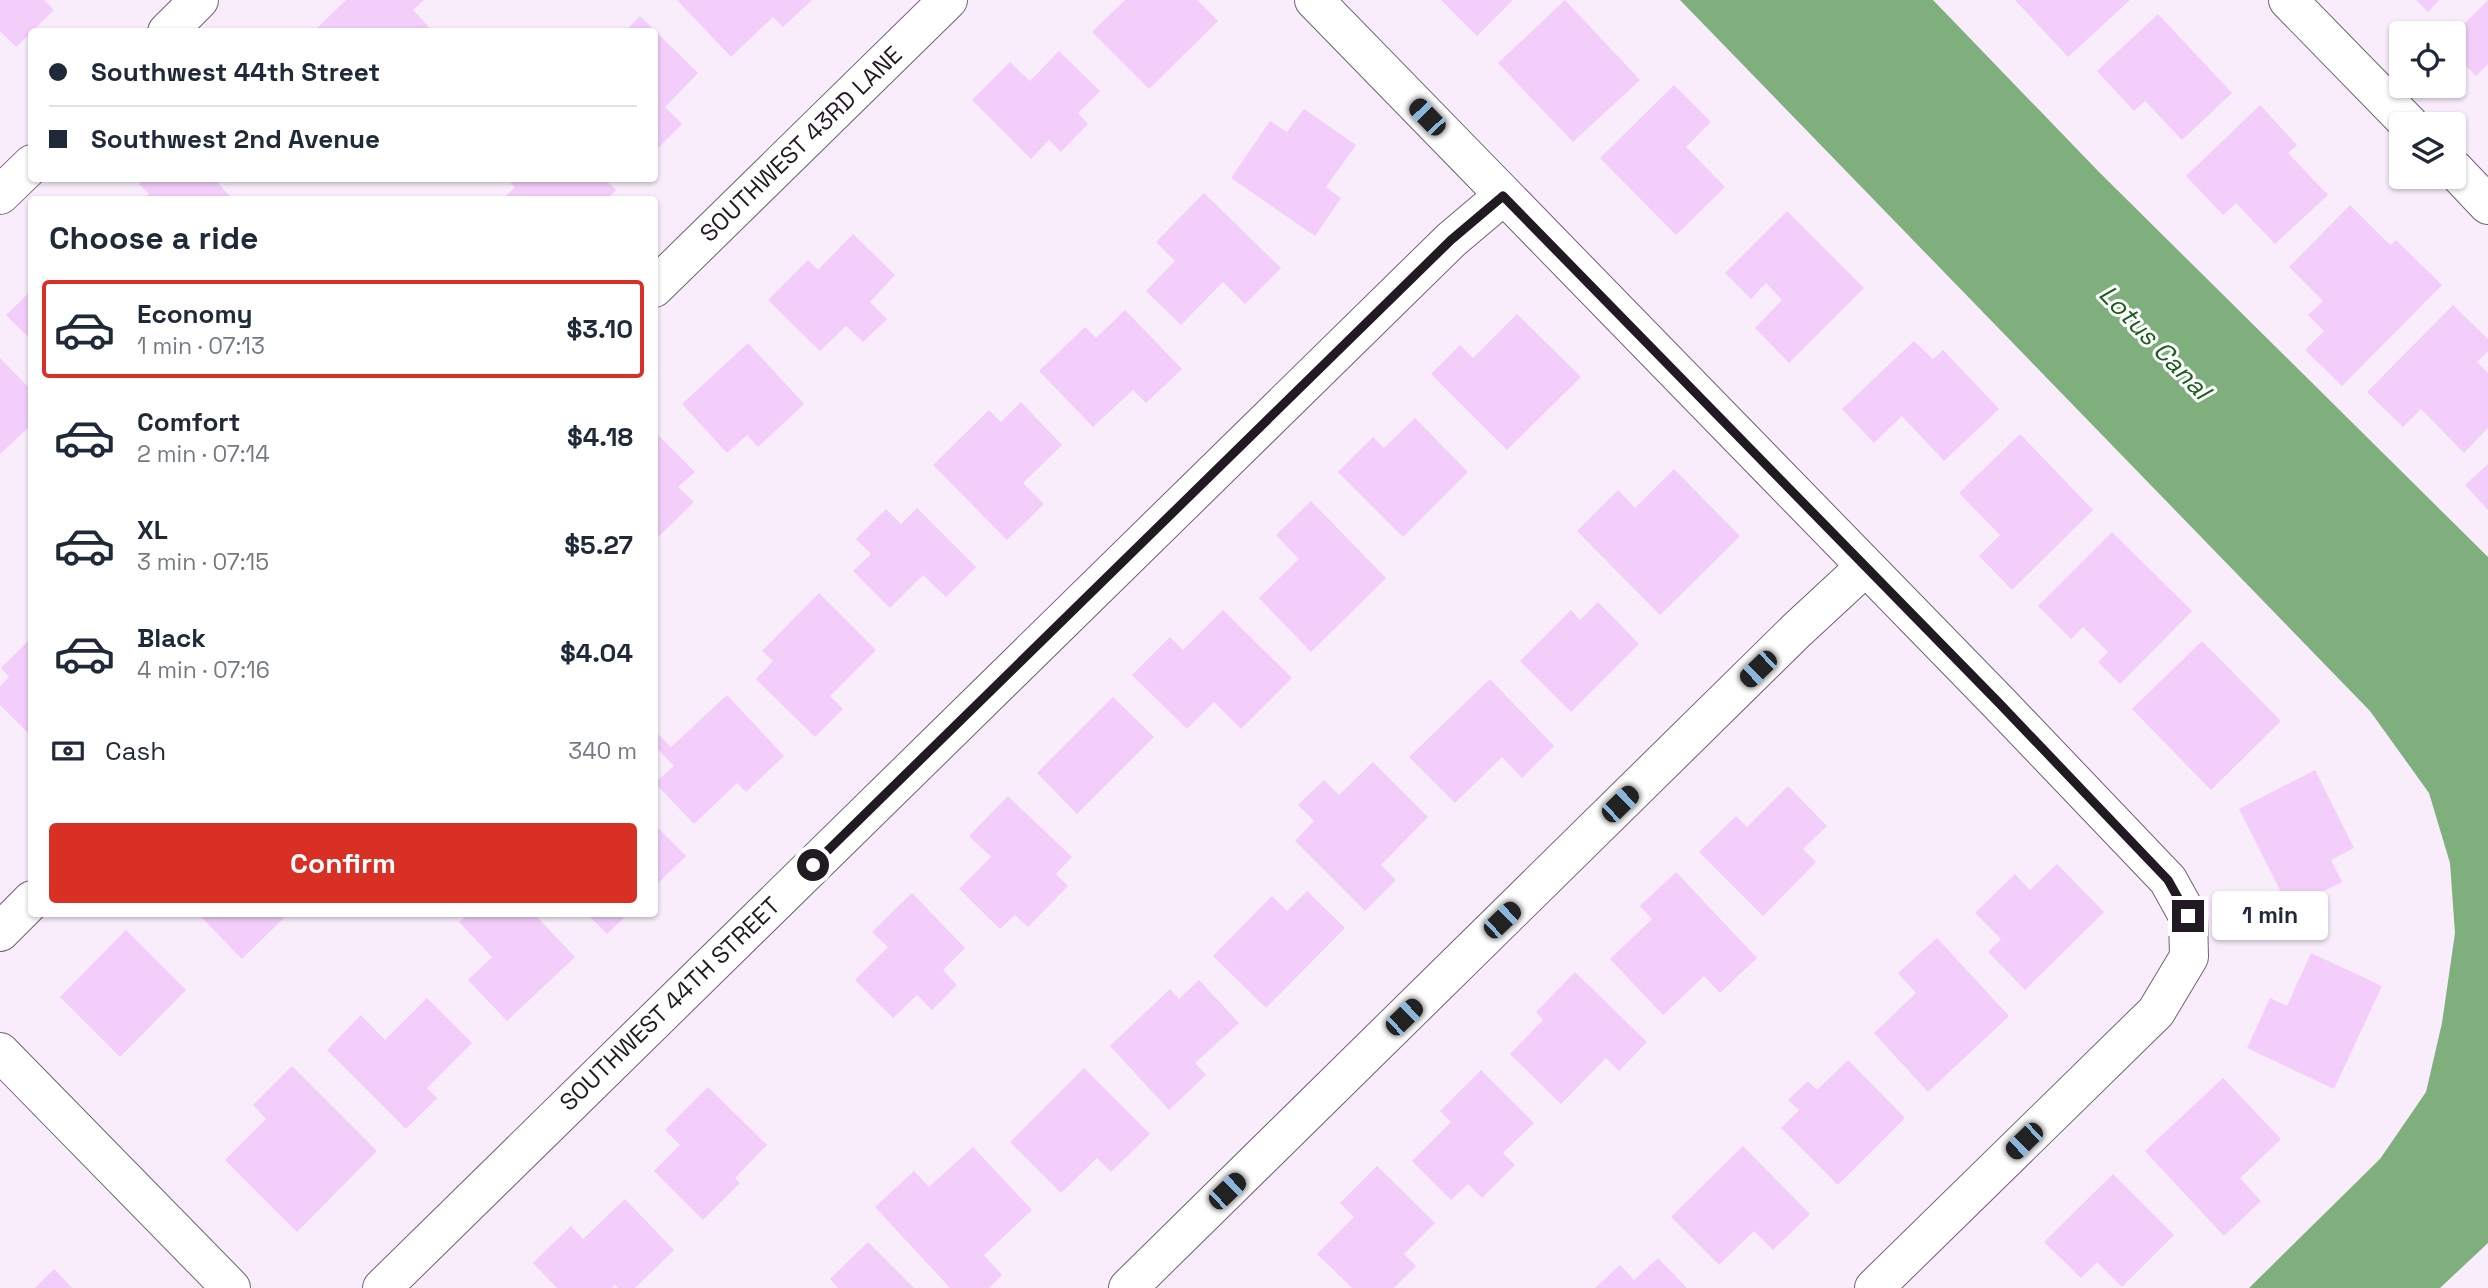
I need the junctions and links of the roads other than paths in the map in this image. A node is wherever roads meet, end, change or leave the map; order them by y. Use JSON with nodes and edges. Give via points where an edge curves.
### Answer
{"nodes":[{"id":1,"x":199,"y":0,"type":"edge"},
{"id":2,"x":948,"y":0,"type":"edge"},
{"id":3,"x":1314,"y":0,"type":"edge"},
{"id":4,"x":2288,"y":0,"type":"edge"},
{"id":5,"x":171,"y":28,"type":"edge"},
{"id":6,"x":2397,"y":112,"type":"edge"},
{"id":7,"x":28,"y":168,"type":"edge"},
{"id":8,"x":2466,"y":182,"type":"edge"},
{"id":9,"x":0,"y":195,"type":"edge"},
{"id":10,"x":1503,"y":196,"type":"junction"},
{"id":11,"x":2488,"y":205,"type":"edge"},
{"id":12,"x":658,"y":284,"type":"edge"},
{"id":13,"x":1865,"y":567,"type":"junction"},
{"id":14,"x":28,"y":904,"type":"edge"},
{"id":15,"x":0,"y":932,"type":"edge"},
{"id":16,"x":0,"y":1052,"type":"edge"},
{"id":17,"x":231,"y":1288,"type":"edge"},
{"id":18,"x":382,"y":1288,"type":"edge"},
{"id":19,"x":1128,"y":1288,"type":"edge"},
{"id":20,"x":1874,"y":1288,"type":"edge"}],
"edges":[{"from":1,"to":5,"type":"street"},
{"from":2,"to":12,"type":"street","name":"SOUTHWEST 43RD LANE"},
{"from":3,"to":10,"type":"street"},
{"from":4,"to":6,"type":"street"},
{"from":7,"to":9,"type":"street"},
{"from":8,"to":11,"type":"street"},
{"from":10,"to":13,"type":"street"},
{"from":10,"to":18,"type":"street","name":"SOUTHWEST 44TH STREET","via":[[1451,240]]},
{"from":13,"to":19,"type":"street"},
{"from":13,"to":20,"type":"street","via":[[2168,880],[2188,916],[2189,957],[2156,1012]]},
{"from":14,"to":15,"type":"street"},
{"from":16,"to":17,"type":"street"}]}
